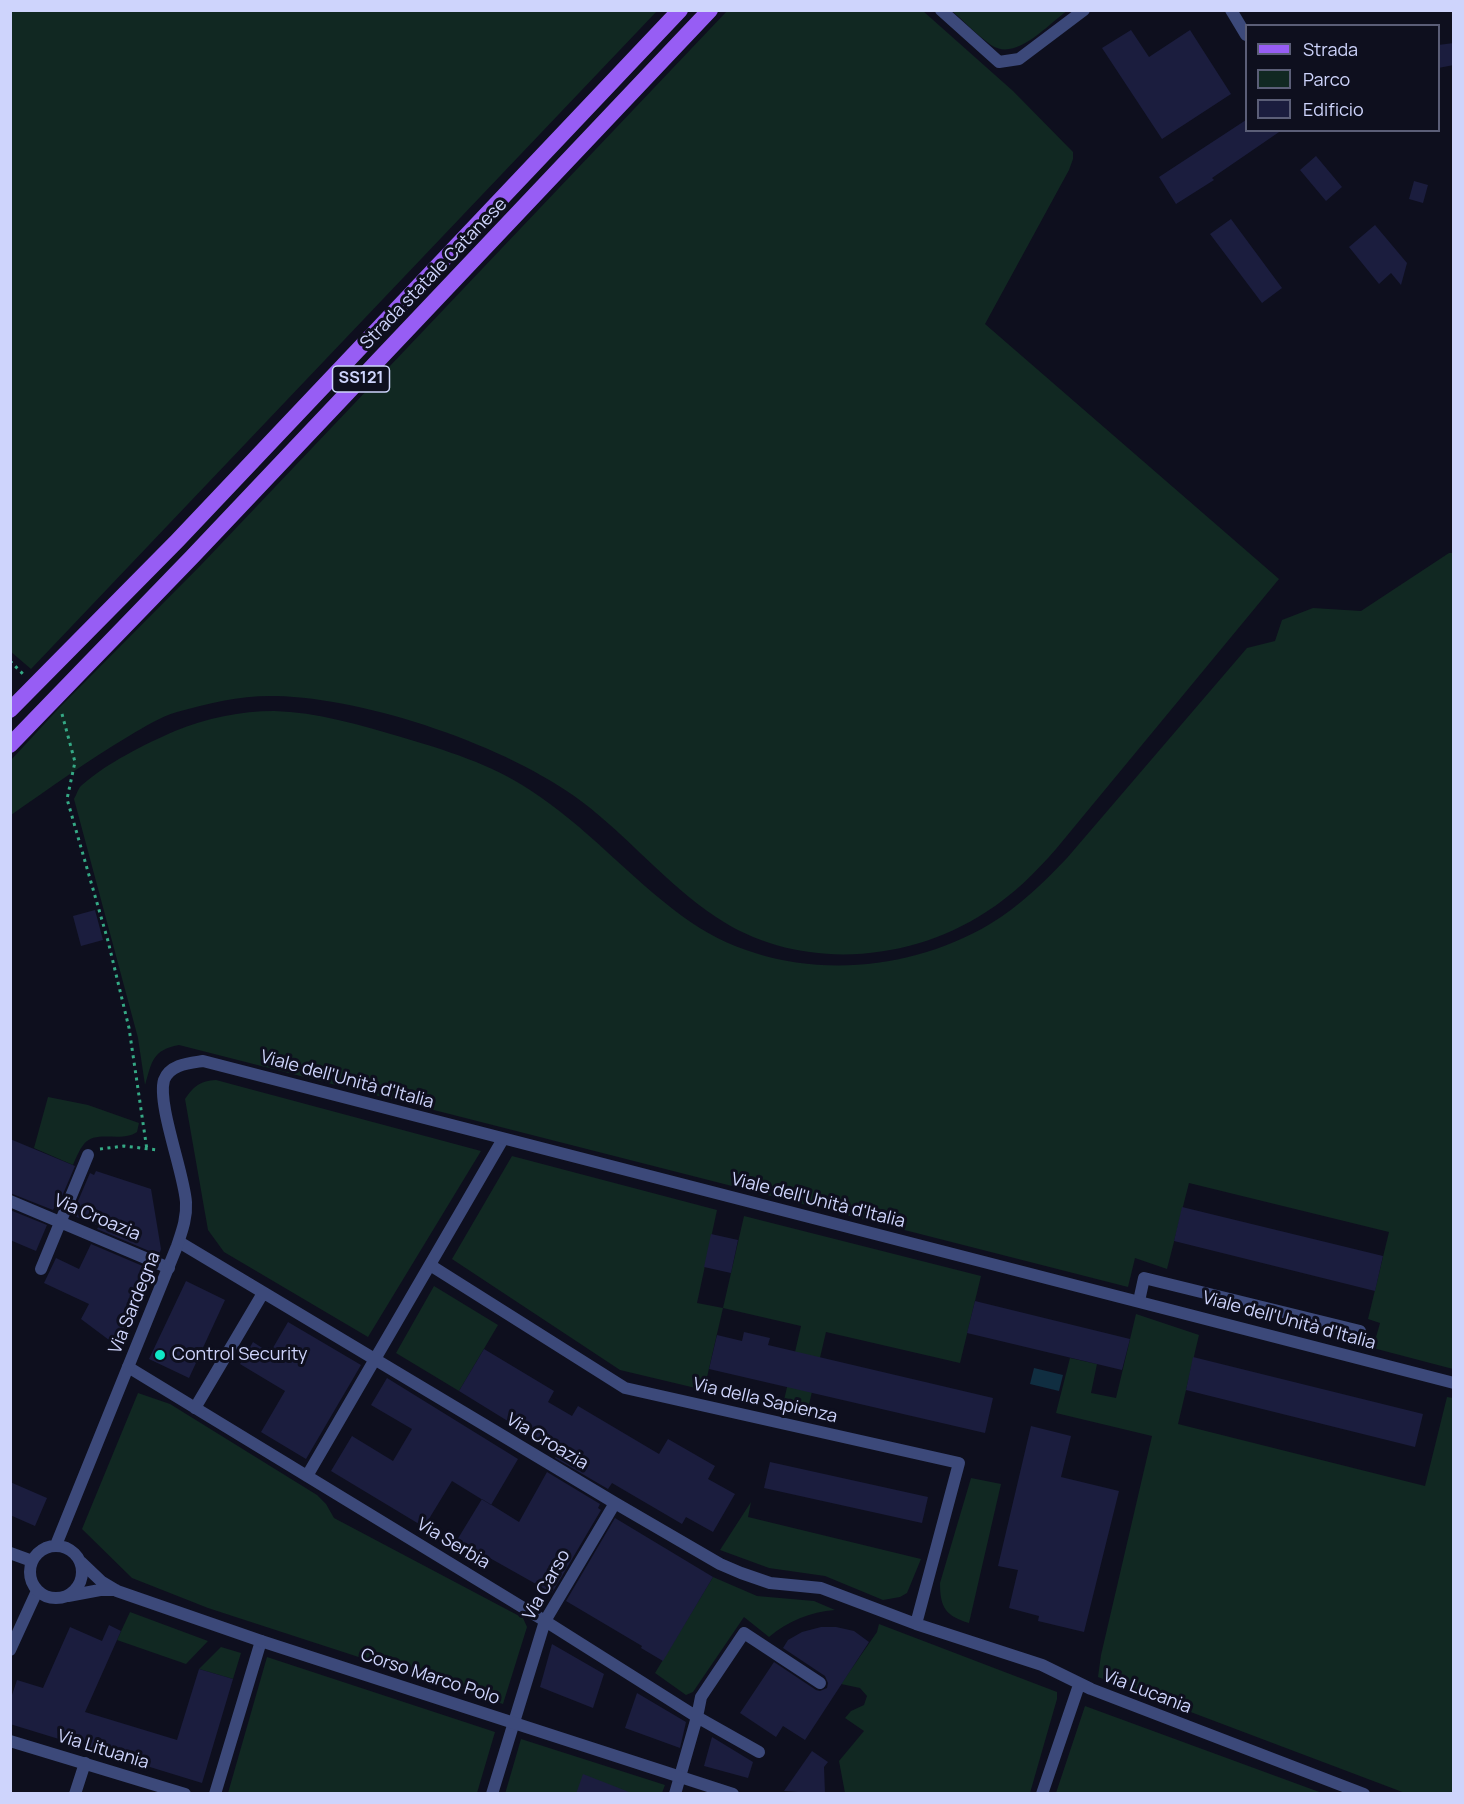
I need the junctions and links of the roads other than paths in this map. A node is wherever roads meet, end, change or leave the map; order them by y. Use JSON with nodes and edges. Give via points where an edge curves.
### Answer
{"nodes":[{"id":1,"x":680,"y":10,"type":"edge"},
{"id":2,"x":710,"y":10,"type":"edge"},
{"id":3,"x":941,"y":10,"type":"edge"},
{"id":4,"x":1084,"y":10,"type":"edge"},
{"id":5,"x":1231,"y":10,"type":"edge"},
{"id":6,"x":1245,"y":33,"type":"edge"},
{"id":7,"x":10,"y":710,"type":"edge"},
{"id":8,"x":10,"y":745,"type":"edge"},
{"id":9,"x":174,"y":1068,"type":"joint"},
{"id":10,"x":503,"y":1139,"type":"junction"},
{"id":11,"x":88,"y":1155,"type":"road end"},
{"id":12,"x":10,"y":1201,"type":"edge"},
{"id":13,"x":60,"y":1222,"type":"junction"},
{"id":14,"x":179,"y":1242,"type":"junction"},
{"id":15,"x":430,"y":1265,"type":"junction"},
{"id":16,"x":169,"y":1268,"type":"junction"},
{"id":17,"x":41,"y":1269,"type":"dead end"},
{"id":18,"x":263,"y":1293,"type":"junction"},
{"id":19,"x":1139,"y":1301,"type":"junction"},
{"id":20,"x":1360,"y":1331,"type":"dead end"},
{"id":21,"x":375,"y":1360,"type":"junction"},
{"id":22,"x":128,"y":1367,"type":"junction"},
{"id":23,"x":1454,"y":1383,"type":"edge"},
{"id":24,"x":195,"y":1408,"type":"junction"},
{"id":25,"x":307,"y":1476,"type":"junction"},
{"id":26,"x":615,"y":1503,"type":"junction"},
{"id":27,"x":56,"y":1545,"type":"junction"},
{"id":28,"x":10,"y":1553,"type":"edge"},
{"id":29,"x":32,"y":1562,"type":"junction"},
{"id":30,"x":81,"y":1562,"type":"junction"},
{"id":31,"x":117,"y":1590,"type":"junction"},
{"id":32,"x":38,"y":1591,"type":"junction"},
{"id":33,"x":66,"y":1596,"type":"junction"},
{"id":34,"x":545,"y":1621,"type":"junction"},
{"id":35,"x":916,"y":1624,"type":"junction"},
{"id":36,"x":261,"y":1641,"type":"junction"},
{"id":37,"x":10,"y":1650,"type":"edge"},
{"id":38,"x":820,"y":1683,"type":"dead end"},
{"id":39,"x":1079,"y":1684,"type":"junction"},
{"id":40,"x":697,"y":1717,"type":"junction"},
{"id":41,"x":512,"y":1723,"type":"junction"},
{"id":42,"x":10,"y":1741,"type":"edge"},
{"id":43,"x":759,"y":1752,"type":"dead end"},
{"id":44,"x":85,"y":1763,"type":"junction"},
{"id":45,"x":680,"y":1777,"type":"junction"},
{"id":46,"x":75,"y":1794,"type":"edge"},
{"id":47,"x":185,"y":1794,"type":"edge"},
{"id":48,"x":215,"y":1794,"type":"edge"},
{"id":49,"x":492,"y":1794,"type":"edge"},
{"id":50,"x":675,"y":1794,"type":"edge"},
{"id":51,"x":733,"y":1794,"type":"edge"},
{"id":52,"x":1042,"y":1794,"type":"edge"},
{"id":53,"x":1364,"y":1794,"type":"edge"}],
"edges":[{"from":1,"to":7,"type":"main road","name":"Strada statale Catanese","number":"SS121","via":[[177,541]]},
{"from":2,"to":8,"type":"main road","name":"Strada statale Catanese","number":"SS121"},
{"from":3,"to":4,"type":"street","via":[[999,62],[1019,59]]},
{"from":5,"to":6,"type":"street"},
{"from":9,"to":10,"type":"street","name":"Viale dell'Unità d'Italia","via":[[204,1061]]},
{"from":9,"to":14,"type":"street","name":"Via Sardegna","via":[[164,1079],[164,1099],[186,1200],[186,1220]]},
{"from":10,"to":15,"type":"street"},
{"from":10,"to":19,"type":"street","name":"Viale dell'Unità d'Italia"},
{"from":11,"to":13,"type":"street"},
{"from":12,"to":13,"type":"street","name":"Via Croazia"},
{"from":13,"to":16,"type":"street","name":"Via Croazia"},
{"from":13,"to":17,"type":"street"},
{"from":14,"to":16,"type":"street","name":"Via Sardegna"},
{"from":14,"to":18,"type":"street","name":"Via Croazia"},
{"from":15,"to":21,"type":"street"},
{"from":15,"to":35,"type":"street","name":"Via della Sapienza","via":[[626,1388],[959,1462]]},
{"from":16,"to":22,"type":"street","name":"Via Sardegna"},
{"from":18,"to":21,"type":"street","name":"Via Croazia"},
{"from":18,"to":24,"type":"street"},
{"from":19,"to":20,"type":"street","via":[[1144,1278]]},
{"from":19,"to":23,"type":"street","name":"Viale dell'Unità d'Italia"},
{"from":21,"to":25,"type":"street"},
{"from":21,"to":26,"type":"street","name":"Via Croazia"},
{"from":22,"to":24,"type":"street","name":"Via Serbia"},
{"from":22,"to":27,"type":"street","name":"Via Sardegna"},
{"from":24,"to":25,"type":"street","name":"Via Serbia"},
{"from":25,"to":34,"type":"street","name":"Via Serbia"},
{"from":26,"to":34,"type":"street","name":"Via Carso"},
{"from":26,"to":35,"type":"street","name":"Via Croazia","via":[[741,1573],[770,1583],[821,1588]]},
{"from":27,"to":29,"type":"street","via":[[37,1553]]},
{"from":27,"to":30,"type":"street","via":[[75,1553]]},
{"from":28,"to":29,"type":"street"},
{"from":29,"to":32,"type":"street","via":[[32,1582]]},
{"from":30,"to":31,"type":"street"},
{"from":30,"to":33,"type":"street","via":[[81,1582]]},
{"from":31,"to":33,"type":"street"},
{"from":31,"to":36,"type":"street","name":"Corso Marco Polo"},
{"from":32,"to":33,"type":"street","via":[[56,1598]]},
{"from":32,"to":37,"type":"street"},
{"from":34,"to":40,"type":"street","name":"Via Serbia"},
{"from":34,"to":41,"type":"street","name":"Via Carso"},
{"from":35,"to":39,"type":"street","name":"Via Lucania","via":[[1042,1665]]},
{"from":36,"to":41,"type":"street","name":"Corso Marco Polo"},
{"from":36,"to":48,"type":"street"},
{"from":38,"to":40,"type":"street","via":[[744,1633],[700,1697]]},
{"from":39,"to":52,"type":"street"},
{"from":39,"to":53,"type":"street","name":"Via Lucania"},
{"from":40,"to":43,"type":"street","name":"Via Serbia"},
{"from":40,"to":45,"type":"street"},
{"from":41,"to":45,"type":"street","name":"Corso Marco Polo"},
{"from":41,"to":49,"type":"street","name":"Via Carso"},
{"from":42,"to":44,"type":"street","name":"Via Lituania"},
{"from":44,"to":46,"type":"street"},
{"from":44,"to":47,"type":"street","name":"Via Lituania"},
{"from":45,"to":50,"type":"street"},
{"from":45,"to":51,"type":"street","name":"Corso Marco Polo"}]}
